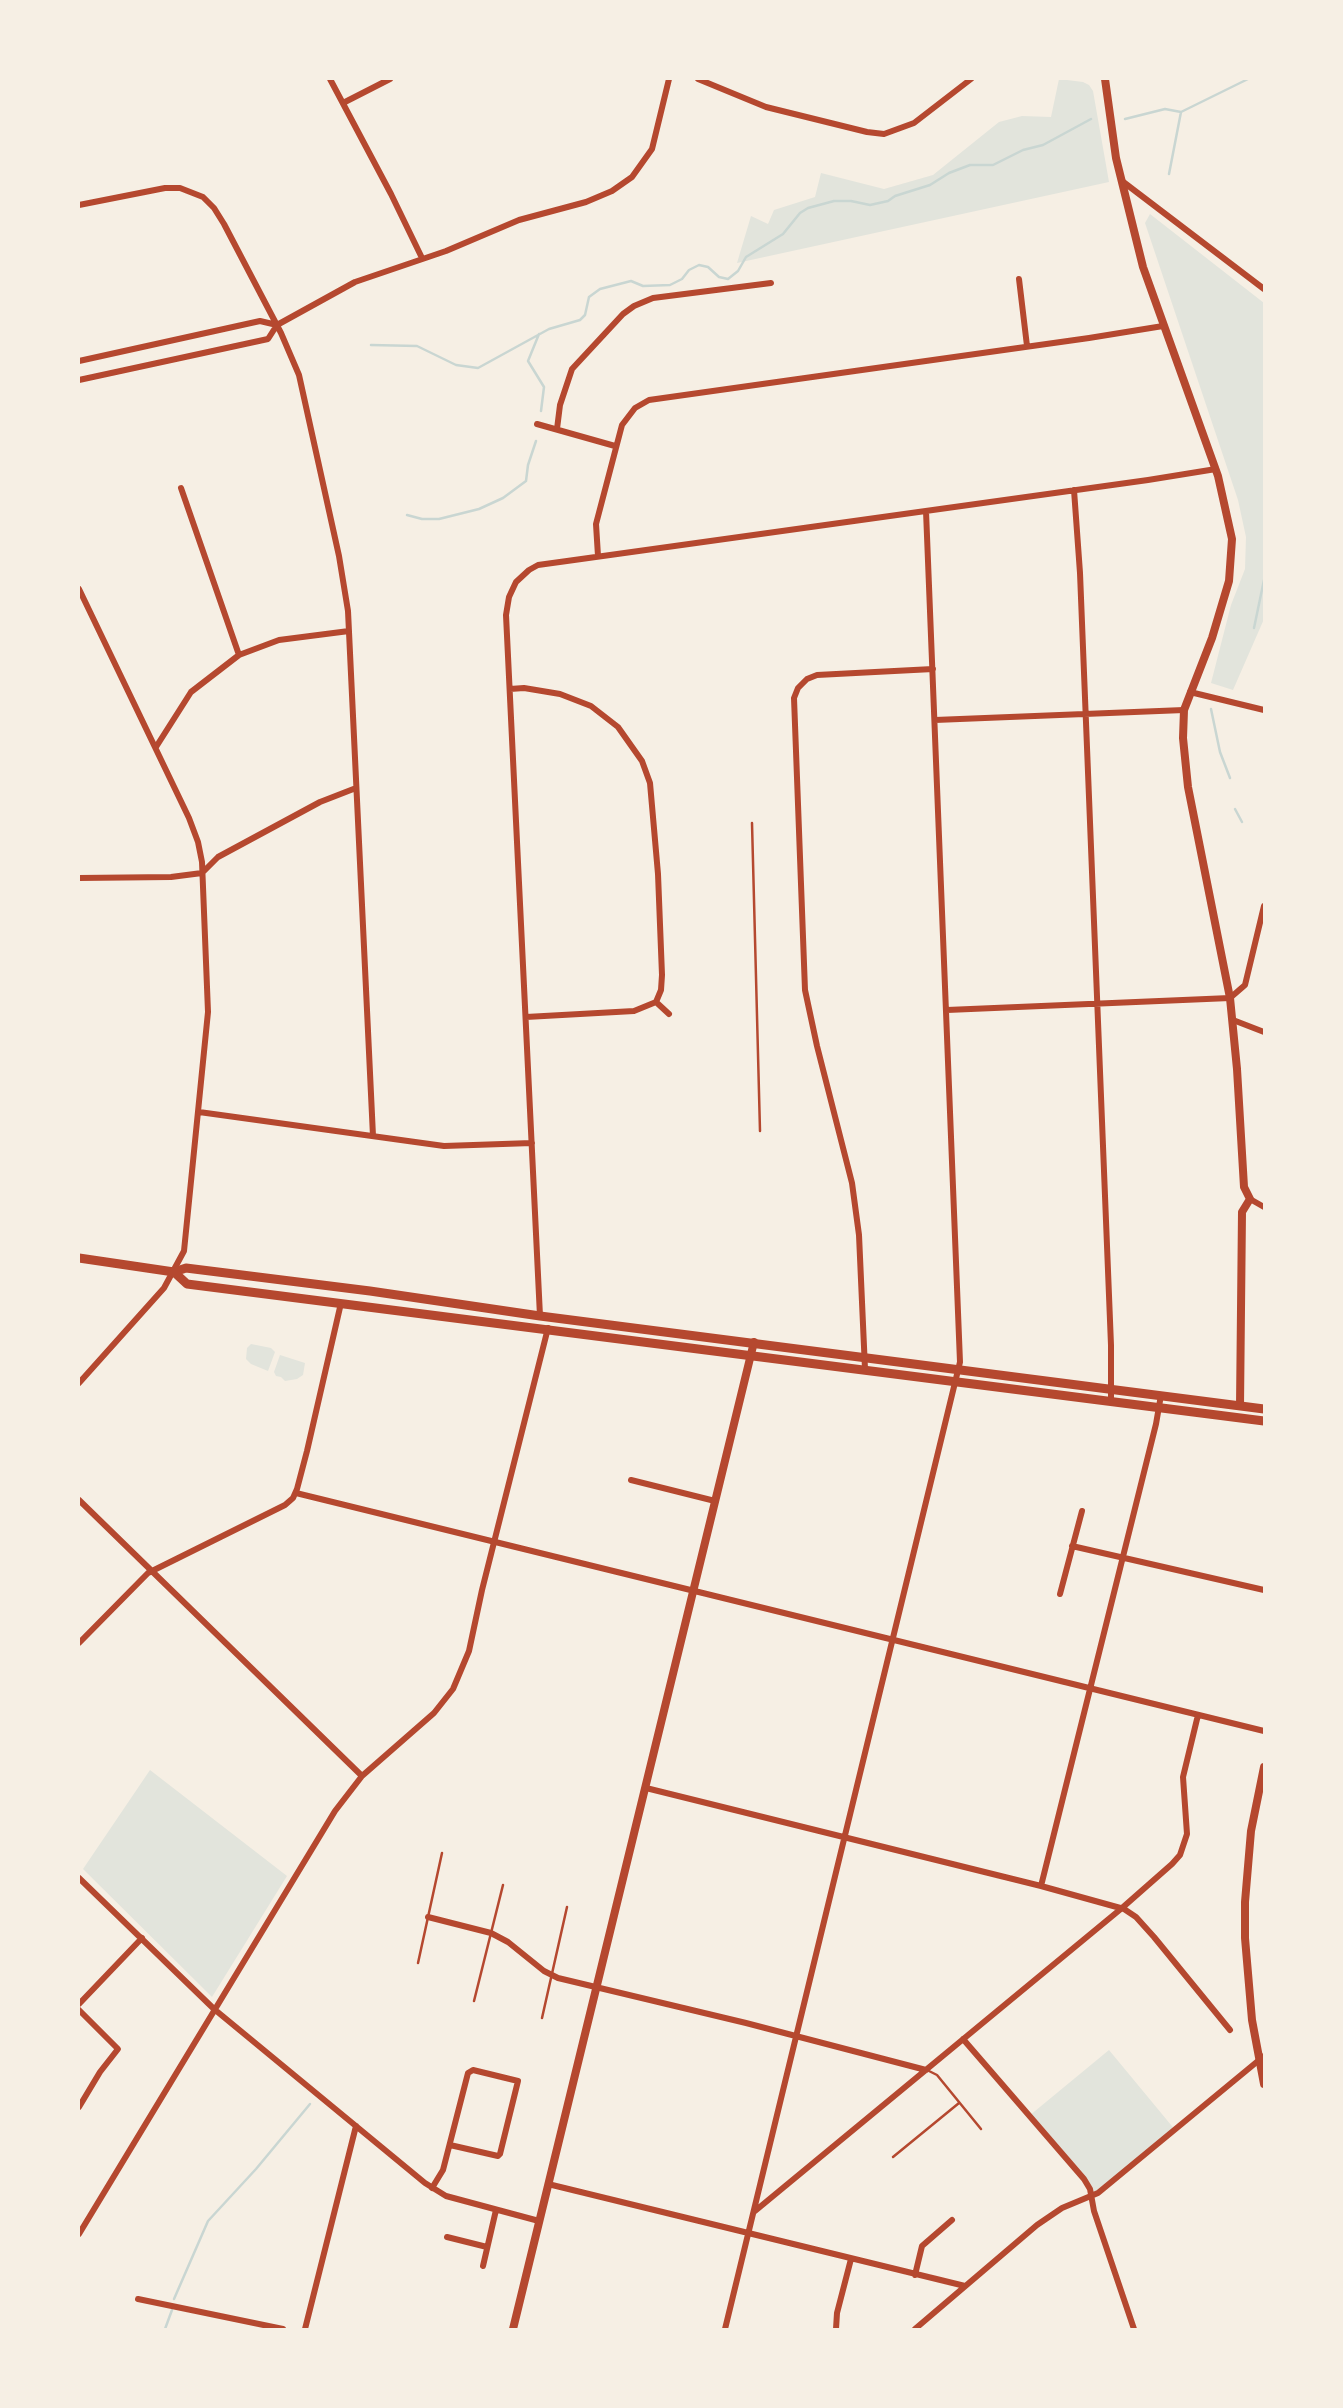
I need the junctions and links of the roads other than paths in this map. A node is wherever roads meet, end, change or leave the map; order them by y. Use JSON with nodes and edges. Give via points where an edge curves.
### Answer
{"nodes":[{"id":1,"x":330,"y":79,"type":"edge"},
{"id":2,"x":390,"y":79,"type":"edge"},
{"id":3,"x":669,"y":79,"type":"edge"},
{"id":4,"x":698,"y":79,"type":"edge"},
{"id":5,"x":971,"y":79,"type":"edge"},
{"id":6,"x":1105,"y":79,"type":"edge"},
{"id":7,"x":343,"y":103,"type":"junction"},
{"id":8,"x":1122,"y":181,"type":"junction"},
{"id":9,"x":79,"y":205,"type":"edge"},
{"id":10,"x":422,"y":258,"type":"junction"},
{"id":11,"x":1019,"y":279,"type":"dead end"},
{"id":12,"x":771,"y":283,"type":"dead end"},
{"id":13,"x":1264,"y":289,"type":"edge"},
{"id":14,"x":277,"y":325,"type":"junction"},
{"id":15,"x":1163,"y":326,"type":"junction"},
{"id":16,"x":1027,"y":346,"type":"junction"},
{"id":17,"x":79,"y":361,"type":"edge"},
{"id":18,"x":79,"y":380,"type":"edge"},
{"id":19,"x":537,"y":424,"type":"dead end"},
{"id":20,"x":557,"y":429,"type":"junction"},
{"id":21,"x":615,"y":446,"type":"junction"},
{"id":22,"x":1216,"y":469,"type":"junction"},
{"id":23,"x":181,"y":488,"type":"dead end"},
{"id":24,"x":1074,"y":490,"type":"junction"},
{"id":25,"x":926,"y":511,"type":"junction"},
{"id":26,"x":598,"y":555,"type":"junction"},
{"id":27,"x":79,"y":589,"type":"edge"},
{"id":28,"x":349,"y":631,"type":"junction"},
{"id":29,"x":239,"y":655,"type":"junction"},
{"id":30,"x":933,"y":669,"type":"junction"},
{"id":31,"x":510,"y":689,"type":"junction"},
{"id":32,"x":1190,"y":692,"type":"junction"},
{"id":33,"x":1184,"y":710,"type":"junction"},
{"id":34,"x":1264,"y":710,"type":"edge"},
{"id":35,"x":1085,"y":714,"type":"junction"},
{"id":36,"x":935,"y":720,"type":"junction"},
{"id":37,"x":156,"y":748,"type":"junction"},
{"id":38,"x":356,"y":788,"type":"junction"},
{"id":39,"x":752,"y":823,"type":"dead end"},
{"id":40,"x":202,"y":873,"type":"junction"},
{"id":41,"x":79,"y":878,"type":"edge"},
{"id":42,"x":1264,"y":906,"type":"edge"},
{"id":43,"x":1230,"y":999,"type":"junction"},
{"id":44,"x":656,"y":1002,"type":"junction"},
{"id":45,"x":1097,"y":1003,"type":"junction"},
{"id":46,"x":947,"y":1010,"type":"junction"},
{"id":47,"x":669,"y":1014,"type":"dead end"},
{"id":48,"x":526,"y":1017,"type":"junction"},
{"id":49,"x":1233,"y":1020,"type":"junction"},
{"id":50,"x":1264,"y":1032,"type":"edge"},
{"id":51,"x":199,"y":1112,"type":"junction"},
{"id":52,"x":760,"y":1131,"type":"dead end"},
{"id":53,"x":373,"y":1136,"type":"junction"},
{"id":54,"x":532,"y":1143,"type":"junction"},
{"id":55,"x":1250,"y":1199,"type":"junction"},
{"id":56,"x":1264,"y":1207,"type":"edge"},
{"id":57,"x":79,"y":1258,"type":"edge"},
{"id":58,"x":174,"y":1272,"type":"junction"},
{"id":59,"x":341,"y":1303,"type":"junction"},
{"id":60,"x":540,"y":1316,"type":"junction"},
{"id":61,"x":548,"y":1328,"type":"junction"},
{"id":62,"x":754,"y":1342,"type":"junction"},
{"id":63,"x":751,"y":1356,"type":"junction"},
{"id":64,"x":864,"y":1357,"type":"junction"},
{"id":65,"x":865,"y":1369,"type":"junction"},
{"id":66,"x":958,"y":1369,"type":"junction"},
{"id":67,"x":956,"y":1380,"type":"junction"},
{"id":68,"x":79,"y":1383,"type":"edge"},
{"id":69,"x":1112,"y":1389,"type":"junction"},
{"id":70,"x":1161,"y":1395,"type":"junction"},
{"id":71,"x":1111,"y":1399,"type":"junction"},
{"id":72,"x":1159,"y":1406,"type":"junction"},
{"id":73,"x":1240,"y":1406,"type":"junction"},
{"id":74,"x":1264,"y":1409,"type":"edge"},
{"id":75,"x":1264,"y":1421,"type":"edge"},
{"id":76,"x":631,"y":1480,"type":"dead end"},
{"id":77,"x":296,"y":1493,"type":"junction"},
{"id":78,"x":79,"y":1500,"type":"edge"},
{"id":79,"x":715,"y":1501,"type":"junction"},
{"id":80,"x":1082,"y":1511,"type":"dead end"},
{"id":81,"x":494,"y":1542,"type":"junction"},
{"id":82,"x":1072,"y":1546,"type":"junction"},
{"id":83,"x":1121,"y":1558,"type":"junction"},
{"id":84,"x":152,"y":1571,"type":"junction"},
{"id":85,"x":1264,"y":1590,"type":"edge"},
{"id":86,"x":693,"y":1591,"type":"junction"},
{"id":87,"x":1060,"y":1594,"type":"dead end"},
{"id":88,"x":893,"y":1640,"type":"junction"},
{"id":89,"x":79,"y":1643,"type":"edge"},
{"id":90,"x":1090,"y":1688,"type":"junction"},
{"id":91,"x":1198,"y":1715,"type":"junction"},
{"id":92,"x":1264,"y":1731,"type":"edge"},
{"id":93,"x":1264,"y":1767,"type":"edge"},
{"id":94,"x":362,"y":1776,"type":"junction"},
{"id":95,"x":646,"y":1788,"type":"junction"},
{"id":96,"x":845,"y":1838,"type":"junction"},
{"id":97,"x":442,"y":1853,"type":"dead end"},
{"id":98,"x":79,"y":1878,"type":"edge"},
{"id":99,"x":503,"y":1885,"type":"dead end"},
{"id":100,"x":1041,"y":1886,"type":"junction"},
{"id":101,"x":567,"y":1907,"type":"dead end"},
{"id":102,"x":1122,"y":1908,"type":"junction"},
{"id":103,"x":428,"y":1917,"type":"junction"},
{"id":104,"x":491,"y":1933,"type":"junction"},
{"id":105,"x":142,"y":1938,"type":"junction"},
{"id":106,"x":418,"y":1963,"type":"dead end"},
{"id":107,"x":552,"y":1975,"type":"junction"},
{"id":108,"x":596,"y":1986,"type":"junction"},
{"id":109,"x":474,"y":2001,"type":"dead end"},
{"id":110,"x":79,"y":2004,"type":"edge"},
{"id":111,"x":214,"y":2008,"type":"junction"},
{"id":112,"x":79,"y":2010,"type":"edge"},
{"id":113,"x":542,"y":2018,"type":"dead end"},
{"id":114,"x":1230,"y":2031,"type":"dead end"},
{"id":115,"x":796,"y":2036,"type":"junction"},
{"id":116,"x":963,"y":2039,"type":"junction"},
{"id":117,"x":1261,"y":2059,"type":"edge"},
{"id":118,"x":926,"y":2070,"type":"junction"},
{"id":119,"x":1264,"y":2084,"type":"edge"},
{"id":120,"x":959,"y":2103,"type":"junction"},
{"id":121,"x":79,"y":2107,"type":"edge"},
{"id":122,"x":356,"y":2126,"type":"junction"},
{"id":123,"x":981,"y":2129,"type":"dead end"},
{"id":124,"x":450,"y":2145,"type":"junction"},
{"id":125,"x":893,"y":2157,"type":"dead end"},
{"id":126,"x":548,"y":2184,"type":"junction"},
{"id":127,"x":432,"y":2188,"type":"junction"},
{"id":128,"x":1092,"y":2196,"type":"junction"},
{"id":129,"x":496,"y":2210,"type":"junction"},
{"id":130,"x":754,"y":2212,"type":"junction"},
{"id":131,"x":951,"y":2220,"type":"dead end"},
{"id":132,"x":539,"y":2221,"type":"junction"},
{"id":133,"x":79,"y":2234,"type":"edge"},
{"id":134,"x":748,"y":2234,"type":"junction"},
{"id":135,"x":446,"y":2238,"type":"dead end"},
{"id":136,"x":487,"y":2247,"type":"junction"},
{"id":137,"x":850,"y":2259,"type":"junction"},
{"id":138,"x":483,"y":2266,"type":"dead end"},
{"id":139,"x":915,"y":2275,"type":"junction"},
{"id":140,"x":965,"y":2286,"type":"junction"},
{"id":141,"x":138,"y":2299,"type":"dead end"},
{"id":142,"x":283,"y":2329,"type":"edge"},
{"id":143,"x":305,"y":2329,"type":"edge"},
{"id":144,"x":513,"y":2329,"type":"edge"},
{"id":145,"x":725,"y":2329,"type":"edge"},
{"id":146,"x":836,"y":2329,"type":"edge"},
{"id":147,"x":915,"y":2329,"type":"edge"},
{"id":148,"x":1134,"y":2329,"type":"edge"}],
"edges":[{"from":1,"to":7,"type":"street"},
{"from":2,"to":7,"type":"street"},
{"from":3,"to":10,"type":"street","via":[[652,149],[626,182],[595,199],[522,219]]},
{"from":4,"to":5,"type":"street","via":[[766,107],[884,134],[914,123]]},
{"from":6,"to":8,"type":"street"},
{"from":7,"to":10,"type":"street"},
{"from":8,"to":13,"type":"street"},
{"from":8,"to":15,"type":"street"},
{"from":9,"to":14,"type":"street","via":[[165,188],[203,197],[224,224]]},
{"from":10,"to":14,"type":"street","via":[[355,282]]},
{"from":11,"to":16,"type":"street"},
{"from":12,"to":20,"type":"street","via":[[653,298],[634,306],[572,369]]},
{"from":14,"to":17,"type":"street","via":[[260,321]]},
{"from":14,"to":18,"type":"street","via":[[268,340]]},
{"from":14,"to":28,"type":"street","via":[[304,394],[341,563]]},
{"from":15,"to":16,"type":"street"},
{"from":15,"to":22,"type":"street"},
{"from":16,"to":21,"type":"street","via":[[657,397],[632,412]]},
{"from":19,"to":20,"type":"street"},
{"from":20,"to":21,"type":"street"},
{"from":21,"to":26,"type":"street","via":[[596,524]]},
{"from":22,"to":24,"type":"street"},
{"from":22,"to":32,"type":"street","via":[[1232,538],[1231,568],[1220,614]]},
{"from":23,"to":29,"type":"street"},
{"from":24,"to":25,"type":"street"},
{"from":24,"to":35,"type":"street"},
{"from":25,"to":26,"type":"street"},
{"from":25,"to":30,"type":"street"},
{"from":26,"to":31,"type":"street","via":[[538,565],[516,582],[506,615]]},
{"from":27,"to":37,"type":"street"},
{"from":28,"to":29,"type":"street","via":[[279,640]]},
{"from":28,"to":38,"type":"street"},
{"from":29,"to":37,"type":"street","via":[[191,692]]},
{"from":30,"to":36,"type":"street"},
{"from":30,"to":64,"type":"street","via":[[817,675],[798,688],[794,698],[805,990],[852,1183]]},
{"from":31,"to":44,"type":"street","via":[[551,691],[591,706],[618,727],[645,767],[653,794],[658,874],[662,972]]},
{"from":31,"to":48,"type":"street"},
{"from":32,"to":33,"type":"street"},
{"from":32,"to":34,"type":"street"},
{"from":33,"to":35,"type":"street"},
{"from":33,"to":43,"type":"street","via":[[1188,787]]},
{"from":35,"to":36,"type":"street"},
{"from":35,"to":45,"type":"street"},
{"from":36,"to":46,"type":"street"},
{"from":37,"to":40,"type":"street","via":[[195,831]]},
{"from":38,"to":40,"type":"street","via":[[320,802],[218,857]]},
{"from":38,"to":53,"type":"street"},
{"from":39,"to":52,"type":"lane"},
{"from":40,"to":41,"type":"street"},
{"from":40,"to":51,"type":"street","via":[[208,1012]]},
{"from":42,"to":43,"type":"street","via":[[1245,985]]},
{"from":43,"to":45,"type":"street"},
{"from":43,"to":49,"type":"street"},
{"from":44,"to":47,"type":"street"},
{"from":44,"to":48,"type":"street","via":[[634,1011]]},
{"from":45,"to":46,"type":"street"},
{"from":45,"to":69,"type":"street"},
{"from":46,"to":66,"type":"street"},
{"from":48,"to":54,"type":"street"},
{"from":49,"to":50,"type":"street"},
{"from":49,"to":55,"type":"street","via":[[1244,1187]]},
{"from":51,"to":53,"type":"street"},
{"from":51,"to":58,"type":"street","via":[[184,1251]]},
{"from":53,"to":54,"type":"street","via":[[457,1146]]},
{"from":54,"to":60,"type":"street"},
{"from":55,"to":56,"type":"street"},
{"from":55,"to":73,"type":"street","via":[[1241,1212]]},
{"from":57,"to":58,"type":"main road"},
{"from":58,"to":59,"type":"main road","via":[[187,1284]]},
{"from":58,"to":60,"type":"main road","via":[[186,1268]]},
{"from":58,"to":68,"type":"street"},
{"from":59,"to":61,"type":"main road"},
{"from":59,"to":77,"type":"street"},
{"from":60,"to":62,"type":"main road"},
{"from":61,"to":63,"type":"main road"},
{"from":61,"to":81,"type":"street"},
{"from":62,"to":63,"type":"street"},
{"from":62,"to":64,"type":"main road"},
{"from":63,"to":65,"type":"main road"},
{"from":63,"to":79,"type":"street"},
{"from":64,"to":65,"type":"street"},
{"from":64,"to":66,"type":"main road"},
{"from":65,"to":67,"type":"main road"},
{"from":66,"to":67,"type":"street"},
{"from":66,"to":69,"type":"main road"},
{"from":67,"to":71,"type":"main road"},
{"from":67,"to":88,"type":"street"},
{"from":69,"to":70,"type":"main road"},
{"from":69,"to":71,"type":"street"},
{"from":70,"to":72,"type":"street"},
{"from":70,"to":73,"type":"main road"},
{"from":71,"to":72,"type":"main road"},
{"from":72,"to":75,"type":"main road"},
{"from":72,"to":83,"type":"street"},
{"from":73,"to":74,"type":"main road"},
{"from":76,"to":79,"type":"street"},
{"from":77,"to":81,"type":"street"},
{"from":77,"to":84,"type":"street","via":[[285,1505]]},
{"from":78,"to":84,"type":"street"},
{"from":79,"to":86,"type":"street"},
{"from":80,"to":82,"type":"street"},
{"from":81,"to":86,"type":"street"},
{"from":81,"to":94,"type":"street","via":[[469,1651],[453,1689],[434,1713]]},
{"from":82,"to":83,"type":"street"},
{"from":82,"to":87,"type":"street"},
{"from":83,"to":85,"type":"street"},
{"from":83,"to":90,"type":"street"},
{"from":84,"to":89,"type":"street"},
{"from":84,"to":94,"type":"street"},
{"from":86,"to":88,"type":"street"},
{"from":86,"to":95,"type":"street"},
{"from":88,"to":90,"type":"street"},
{"from":88,"to":96,"type":"street"},
{"from":90,"to":91,"type":"street"},
{"from":90,"to":100,"type":"street"},
{"from":91,"to":92,"type":"street"},
{"from":91,"to":102,"type":"street","via":[[1183,1777],[1185,1844],[1166,1870]]},
{"from":93,"to":117,"type":"street","via":[[1251,1831],[1245,1902],[1248,1985]]},
{"from":94,"to":111,"type":"street","via":[[335,1811]]},
{"from":95,"to":96,"type":"street"},
{"from":95,"to":108,"type":"street"},
{"from":96,"to":100,"type":"street"},
{"from":96,"to":115,"type":"street"},
{"from":97,"to":103,"type":"lane"},
{"from":98,"to":105,"type":"street"},
{"from":99,"to":104,"type":"lane"},
{"from":100,"to":102,"type":"street"},
{"from":101,"to":107,"type":"lane"},
{"from":102,"to":114,"type":"street","via":[[1154,1937]]},
{"from":102,"to":116,"type":"street"},
{"from":103,"to":104,"type":"street"},
{"from":103,"to":106,"type":"lane"},
{"from":104,"to":107,"type":"street"},
{"from":104,"to":109,"type":"lane"},
{"from":105,"to":110,"type":"street"},
{"from":105,"to":111,"type":"street"},
{"from":107,"to":108,"type":"street"},
{"from":107,"to":113,"type":"lane"},
{"from":108,"to":115,"type":"street"},
{"from":108,"to":126,"type":"street"},
{"from":111,"to":122,"type":"street"},
{"from":111,"to":133,"type":"street"},
{"from":112,"to":121,"type":"street","via":[[118,2049]]},
{"from":115,"to":118,"type":"street"},
{"from":115,"to":130,"type":"street"},
{"from":116,"to":118,"type":"street"},
{"from":116,"to":128,"type":"street","via":[[1084,2179]]},
{"from":117,"to":119,"type":"street"},
{"from":117,"to":128,"type":"street"},
{"from":118,"to":120,"type":"lane","via":[[937,2075]]},
{"from":118,"to":130,"type":"street"},
{"from":120,"to":123,"type":"lane"},
{"from":120,"to":125,"type":"lane"},
{"from":122,"to":127,"type":"street"},
{"from":122,"to":143,"type":"street"},
{"from":124,"to":124,"type":"street","via":[[468,2073],[473,2070],[518,2081],[498,2156]]},
{"from":124,"to":127,"type":"street"},
{"from":126,"to":132,"type":"street"},
{"from":126,"to":134,"type":"street"},
{"from":127,"to":129,"type":"street"},
{"from":128,"to":140,"type":"street","via":[[1045,2219]]},
{"from":128,"to":148,"type":"street"},
{"from":129,"to":132,"type":"street"},
{"from":129,"to":136,"type":"street"},
{"from":130,"to":134,"type":"street"},
{"from":131,"to":139,"type":"street","via":[[922,2246]]},
{"from":132,"to":144,"type":"street"},
{"from":134,"to":137,"type":"street"},
{"from":134,"to":145,"type":"street"},
{"from":135,"to":136,"type":"street"},
{"from":136,"to":138,"type":"street"},
{"from":137,"to":139,"type":"street"},
{"from":137,"to":146,"type":"street"},
{"from":139,"to":140,"type":"street"},
{"from":140,"to":147,"type":"street"},
{"from":141,"to":142,"type":"street"}]}
